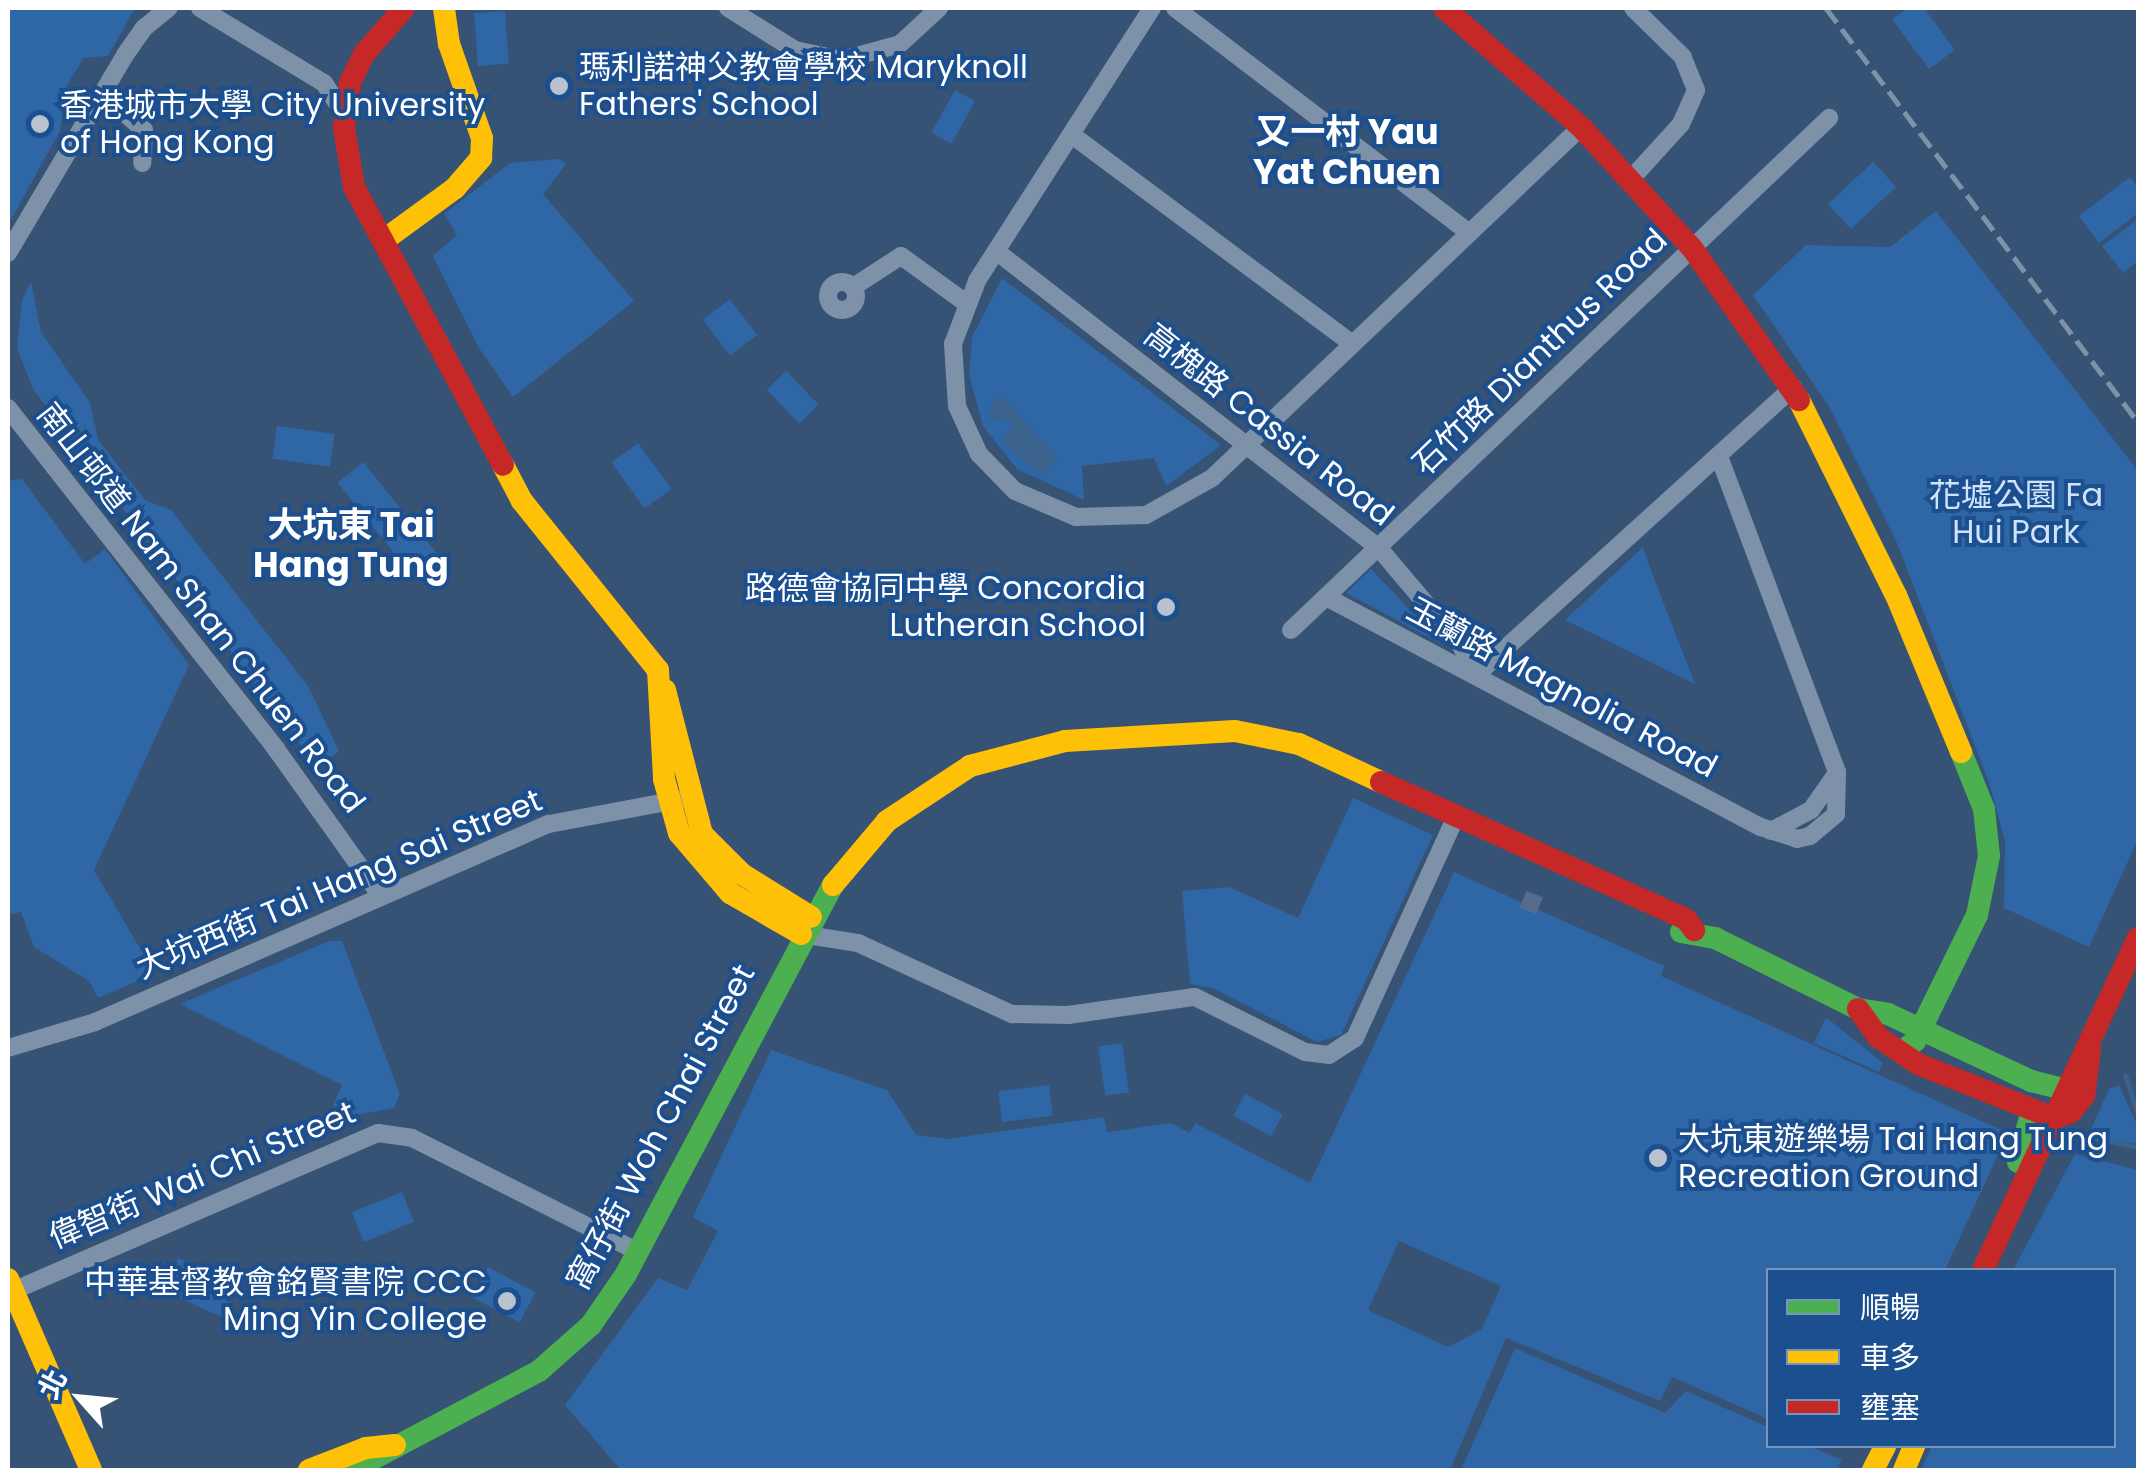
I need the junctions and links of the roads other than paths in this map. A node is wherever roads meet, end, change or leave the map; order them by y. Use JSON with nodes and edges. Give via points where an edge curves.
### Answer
{"nodes":[{"id":1,"x":169,"y":8,"type":"edge"},
{"id":2,"x":200,"y":8,"type":"edge"},
{"id":3,"x":444,"y":8,"type":"edge"},
{"id":4,"x":458,"y":8,"type":"edge"},
{"id":5,"x":728,"y":8,"type":"edge"},
{"id":6,"x":938,"y":8,"type":"edge"},
{"id":7,"x":1152,"y":8,"type":"edge"},
{"id":8,"x":1175,"y":8,"type":"edge"},
{"id":9,"x":1444,"y":8,"type":"edge"},
{"id":10,"x":1634,"y":8,"type":"edge"},
{"id":11,"x":405,"y":11,"type":"edge"},
{"id":12,"x":448,"y":41,"type":"junction"},
{"id":13,"x":356,"y":68,"type":"junction"},
{"id":14,"x":324,"y":83,"type":"junction"},
{"id":15,"x":102,"y":94,"type":"junction"},
{"id":16,"x":344,"y":114,"type":"junction"},
{"id":17,"x":1830,"y":118,"type":"dead end"},
{"id":18,"x":1582,"y":127,"type":"junction"},
{"id":19,"x":1072,"y":136,"type":"junction"},
{"id":20,"x":142,"y":163,"type":"dead end"},
{"id":21,"x":1631,"y":179,"type":"junction"},
{"id":22,"x":1467,"y":231,"type":"junction"},
{"id":23,"x":384,"y":240,"type":"junction"},
{"id":24,"x":1692,"y":248,"type":"junction"},
{"id":25,"x":996,"y":251,"type":"junction"},
{"id":26,"x":8,"y":253,"type":"edge"},
{"id":27,"x":853,"y":288,"type":"dead end"},
{"id":28,"x":966,"y":302,"type":"junction"},
{"id":29,"x":1352,"y":344,"type":"junction"},
{"id":30,"x":1793,"y":388,"type":"junction"},
{"id":31,"x":8,"y":408,"type":"edge"},
{"id":32,"x":1248,"y":443,"type":"junction"},
{"id":33,"x":1718,"y":456,"type":"junction"},
{"id":34,"x":1378,"y":546,"type":"junction"},
{"id":35,"x":1326,"y":597,"type":"junction"},
{"id":36,"x":1291,"y":630,"type":"dead end"},
{"id":37,"x":1476,"y":675,"type":"junction"},
{"id":38,"x":678,"y":800,"type":"junction"},
{"id":39,"x":1456,"y":816,"type":"junction"},
{"id":40,"x":380,"y":895,"type":"junction"},
{"id":41,"x":806,"y":926,"type":"junction"},
{"id":42,"x":2138,"y":938,"type":"edge"},
{"id":43,"x":1858,"y":1009,"type":"junction"},
{"id":44,"x":1921,"y":1029,"type":"junction"},
{"id":45,"x":12,"y":1050,"type":"edge"},
{"id":46,"x":2090,"y":1050,"type":"junction"},
{"id":47,"x":1902,"y":1052,"type":"junction"},
{"id":48,"x":1956,"y":1076,"type":"junction"},
{"id":49,"x":2066,"y":1090,"type":"junction"},
{"id":50,"x":2043,"y":1114,"type":"junction"},
{"id":51,"x":637,"y":1252,"type":"junction"},
{"id":52,"x":1984,"y":1268,"type":"edge"},
{"id":53,"x":9,"y":1288,"type":"edge"},
{"id":54,"x":362,"y":1461,"type":"edge"},
{"id":55,"x":91,"y":1470,"type":"edge"},
{"id":56,"x":309,"y":1470,"type":"edge"}],
"edges":[{"from":1,"to":15,"type":"street","via":[[144,28]]},
{"from":2,"to":14,"type":"street"},
{"from":3,"to":12,"type":"main road"},
{"from":4,"to":12,"type":"main road"},
{"from":5,"to":6,"type":"street","via":[[794,50],[842,60],[900,44]]},
{"from":7,"to":19,"type":"street"},
{"from":8,"to":22,"type":"street"},
{"from":9,"to":18,"type":"main road"},
{"from":10,"to":21,"type":"street","via":[[1683,57],[1696,90],[1681,124]]},
{"from":11,"to":12,"type":"main road","via":[[430,21]]},
{"from":11,"to":13,"type":"main road"},
{"from":12,"to":23,"type":"main road","via":[[482,138],[478,164]]},
{"from":13,"to":14,"type":"street"},
{"from":13,"to":16,"type":"main road"},
{"from":14,"to":16,"type":"street"},
{"from":15,"to":20,"type":"street","via":[[144,130]]},
{"from":15,"to":26,"type":"street"},
{"from":16,"to":23,"type":"main road","via":[[348,169]]},
{"from":17,"to":24,"type":"street","name":"石竹路 Dianthus Road"},
{"from":18,"to":21,"type":"main road"},
{"from":18,"to":22,"type":"street"},
{"from":19,"to":25,"type":"street"},
{"from":19,"to":29,"type":"street"},
{"from":21,"to":24,"type":"main road"},
{"from":22,"to":29,"type":"street"},
{"from":23,"to":38,"type":"main road","via":[[522,501],[648,652],[661,682]]},
{"from":24,"to":30,"type":"main road"},
{"from":24,"to":34,"type":"street","name":"石竹路 Dianthus Road"},
{"from":25,"to":28,"type":"street"},
{"from":25,"to":32,"type":"street","name":"高槐路 Cassia Road"},
{"from":27,"to":28,"type":"street","via":[[902,256]]},
{"from":28,"to":32,"type":"street","via":[[952,356],[959,416],[988,465],[1029,499],[1089,519],[1146,515],[1212,478]]},
{"from":29,"to":32,"type":"street"},
{"from":30,"to":33,"type":"street"},
{"from":30,"to":44,"type":"main road","via":[[1855,502],[1984,809],[1989,856],[1981,904]]},
{"from":31,"to":40,"type":"street","name":"南山邨道 Nam Shan Chuen Road","via":[[276,750]]},
{"from":32,"to":34,"type":"street","name":"高槐路 Cassia Road"},
{"from":33,"to":37,"type":"street"},
{"from":33,"to":37,"type":"street","name":"玉蘭路 Magnolia Road","via":[[1837,772],[1811,810],[1771,831]]},
{"from":34,"to":35,"type":"street","name":"石竹路 Dianthus Road"},
{"from":34,"to":37,"type":"street","name":"高槐路 Cassia Road","via":[[1460,644]]},
{"from":35,"to":36,"type":"street","name":"石竹路 Dianthus Road"},
{"from":35,"to":37,"type":"street","name":"玉蘭路 Magnolia Road"},
{"from":38,"to":40,"type":"street","name":"大坑西街 Tai Hang Sai Street","via":[[549,824]]},
{"from":38,"to":41,"type":"main road","via":[[685,844],[718,882],[781,928]]},
{"from":39,"to":41,"type":"main road","name":"窩仔街 Woh Chai Street","via":[[1299,744],[1235,731],[1065,741],[970,766],[932,786],[868,839]]},
{"from":39,"to":41,"type":"street","via":[[1356,1038],[1329,1055],[1305,1052],[1195,997],[1068,1015],[1012,1014]]},
{"from":39,"to":43,"type":"main road","name":"窩仔街 Woh Chai Street","via":[[1672,918],[1674,929],[1694,930]]},
{"from":40,"to":45,"type":"street","name":"大坑西街 Tai Hang Sai Street","via":[[95,1022]]},
{"from":41,"to":51,"type":"main road","name":"窩仔街 Woh Chai Street"},
{"from":42,"to":46,"type":"main road"},
{"from":43,"to":44,"type":"main road"},
{"from":43,"to":47,"type":"main road","via":[[1878,1038]]},
{"from":44,"to":47,"type":"main road"},
{"from":44,"to":48,"type":"main road","via":[[1926,1050]]},
{"from":44,"to":49,"type":"main road","via":[[2031,1081]]},
{"from":46,"to":49,"type":"main road"},
{"from":46,"to":50,"type":"main road","via":[[2084,1096],[2067,1115]]},
{"from":47,"to":48,"type":"main road"},
{"from":48,"to":50,"type":"main road"},
{"from":49,"to":50,"type":"main road"},
{"from":50,"to":52,"type":"main road","via":[[2022,1186]]},
{"from":51,"to":53,"type":"street","name":"偉智街 Wai Chi Street","via":[[412,1138],[378,1133]]},
{"from":51,"to":54,"type":"main road","name":"窩仔街 Woh Chai Street","via":[[591,1325],[564,1352]]},
{"from":53,"to":55,"type":"main road"},
{"from":54,"to":56,"type":"main road","name":"窩仔街 Woh Chai Street"}]}
